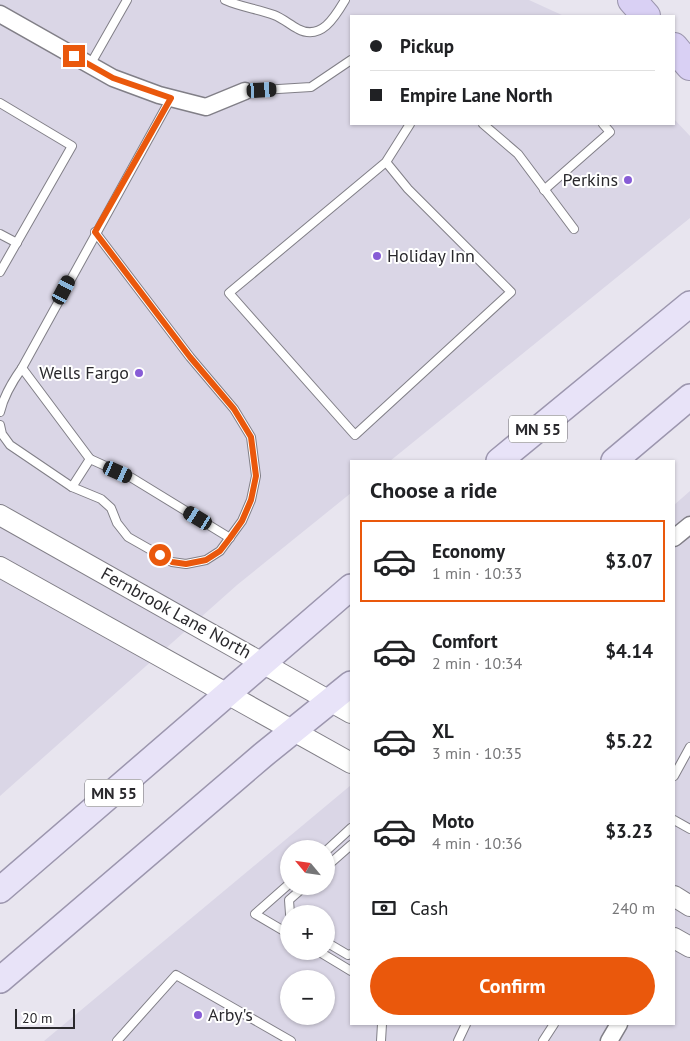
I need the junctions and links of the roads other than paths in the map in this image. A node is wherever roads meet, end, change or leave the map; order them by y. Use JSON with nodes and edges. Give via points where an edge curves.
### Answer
{"nodes":[{"id":1,"x":127,"y":0,"type":"edge"},
{"id":2,"x":225,"y":0,"type":"edge"},
{"id":3,"x":345,"y":0,"type":"edge"},
{"id":4,"x":632,"y":0,"type":"edge"},
{"id":5,"x":0,"y":14,"type":"edge"},
{"id":6,"x":645,"y":15,"type":"edge"},
{"id":7,"x":675,"y":48,"type":"edge"},
{"id":8,"x":350,"y":61,"type":"edge"},
{"id":9,"x":90,"y":65,"type":"junction"},
{"id":10,"x":690,"y":66,"type":"edge"},
{"id":11,"x":245,"y":91,"type":"joint"},
{"id":12,"x":171,"y":98,"type":"junction"},
{"id":13,"x":0,"y":103,"type":"edge"},
{"id":14,"x":409,"y":125,"type":"edge"},
{"id":15,"x":484,"y":125,"type":"edge"},
{"id":16,"x":604,"y":125,"type":"edge"},
{"id":17,"x":386,"y":162,"type":"junction"},
{"id":18,"x":544,"y":190,"type":"junction"},
{"id":19,"x":574,"y":230,"type":"dead end"},
{"id":20,"x":95,"y":232,"type":"junction"},
{"id":21,"x":0,"y":234,"type":"edge"},
{"id":22,"x":17,"y":243,"type":"junction"},
{"id":23,"x":0,"y":272,"type":"edge"},
{"id":24,"x":690,"y":304,"type":"edge"},
{"id":25,"x":22,"y":368,"type":"junction"},
{"id":26,"x":690,"y":397,"type":"edge"},
{"id":27,"x":0,"y":412,"type":"edge"},
{"id":28,"x":0,"y":425,"type":"edge"},
{"id":29,"x":90,"y":459,"type":"junction"},
{"id":30,"x":499,"y":460,"type":"edge"},
{"id":31,"x":615,"y":460,"type":"edge"},
{"id":32,"x":72,"y":487,"type":"junction"},
{"id":33,"x":0,"y":514,"type":"edge"},
{"id":34,"x":690,"y":525,"type":"edge"},
{"id":35,"x":675,"y":537,"type":"edge"},
{"id":36,"x":230,"y":538,"type":"junction"},
{"id":37,"x":0,"y":567,"type":"edge"},
{"id":38,"x":350,"y":588,"type":"edge"},
{"id":39,"x":263,"y":663,"type":"junction"},
{"id":40,"x":350,"y":686,"type":"edge"},
{"id":41,"x":228,"y":694,"type":"junction"},
{"id":42,"x":341,"y":707,"type":"edge"},
{"id":43,"x":294,"y":730,"type":"junction"},
{"id":44,"x":690,"y":747,"type":"edge"},
{"id":45,"x":350,"y":761,"type":"edge"},
{"id":46,"x":675,"y":774,"type":"edge"},
{"id":47,"x":675,"y":821,"type":"edge"},
{"id":48,"x":350,"y":829,"type":"edge"},
{"id":49,"x":690,"y":829,"type":"edge"},
{"id":50,"x":335,"y":842,"type":"edge"},
{"id":51,"x":350,"y":846,"type":"edge"},
{"id":52,"x":335,"y":859,"type":"edge"},
{"id":53,"x":0,"y":890,"type":"edge"},
{"id":54,"x":280,"y":892,"type":"edge"},
{"id":55,"x":675,"y":897,"type":"edge"},
{"id":56,"x":690,"y":906,"type":"edge"},
{"id":57,"x":280,"y":929,"type":"edge"},
{"id":58,"x":675,"y":939,"type":"edge"},
{"id":59,"x":335,"y":947,"type":"edge"},
{"id":60,"x":690,"y":947,"type":"edge"},
{"id":61,"x":350,"y":954,"type":"edge"},
{"id":62,"x":333,"y":960,"type":"edge"},
{"id":63,"x":350,"y":970,"type":"edge"},
{"id":64,"x":0,"y":980,"type":"edge"},
{"id":65,"x":382,"y":1025,"type":"edge"},
{"id":66,"x":466,"y":1025,"type":"edge"},
{"id":67,"x":553,"y":1025,"type":"edge"},
{"id":68,"x":618,"y":1025,"type":"edge"},
{"id":69,"x":117,"y":1041,"type":"edge"},
{"id":70,"x":290,"y":1041,"type":"edge"},
{"id":71,"x":381,"y":1041,"type":"edge"},
{"id":72,"x":458,"y":1041,"type":"edge"},
{"id":73,"x":543,"y":1041,"type":"edge"},
{"id":74,"x":609,"y":1041,"type":"edge"}],
"edges":[{"from":1,"to":9,"type":"lane"},
{"from":2,"to":3,"type":"lane","via":[[258,9],[298,29],[312,32],[329,24]]},
{"from":4,"to":6,"type":"highway"},
{"from":5,"to":9,"type":"street"},
{"from":7,"to":10,"type":"highway"},
{"from":8,"to":11,"type":"lane","via":[[311,87]]},
{"from":9,"to":12,"type":"street","via":[[113,78]]},
{"from":11,"to":12,"type":"street","via":[[206,107]]},
{"from":12,"to":20,"type":"lane"},
{"from":13,"to":22,"type":"lane","via":[[72,146]]},
{"from":14,"to":17,"type":"lane"},
{"from":15,"to":18,"type":"lane","via":[[518,154]]},
{"from":16,"to":18,"type":"lane","via":[[610,132]]},
{"from":17,"to":17,"type":"lane","via":[[229,293],[356,434],[511,292],[408,189]]},
{"from":18,"to":19,"type":"lane"},
{"from":20,"to":25,"type":"lane"},
{"from":20,"to":36,"type":"lane","via":[[234,409],[251,437],[256,476],[251,500]]},
{"from":21,"to":22,"type":"lane"},
{"from":22,"to":23,"type":"lane"},
{"from":24,"to":30,"type":"main road","number":"MN 55"},
{"from":25,"to":27,"type":"lane","via":[[11,382]]},
{"from":25,"to":29,"type":"lane"},
{"from":26,"to":31,"type":"main road"},
{"from":28,"to":32,"type":"lane","via":[[10,445]]},
{"from":29,"to":32,"type":"lane"},
{"from":29,"to":36,"type":"lane","via":[[132,478]]},
{"from":32,"to":36,"type":"lane","via":[[101,499],[128,537],[172,562],[186,564],[206,560],[220,551]]},
{"from":33,"to":39,"type":"street","name":"Fernbrook Lane North"},
{"from":34,"to":35,"type":"street"},
{"from":37,"to":41,"type":"street"},
{"from":38,"to":39,"type":"main road","number":"MN 55"},
{"from":39,"to":41,"type":"main road","number":"MN 55"},
{"from":39,"to":42,"type":"street","name":"Fernbrook Lane North"},
{"from":40,"to":42,"type":"main road"},
{"from":41,"to":43,"type":"street"},
{"from":41,"to":53,"type":"main road","number":"MN 55"},
{"from":42,"to":43,"type":"main road"},
{"from":43,"to":45,"type":"street"},
{"from":43,"to":64,"type":"main road"},
{"from":44,"to":46,"type":"lane"},
{"from":47,"to":49,"type":"lane"},
{"from":48,"to":50,"type":"lane"},
{"from":51,"to":52,"type":"lane"},
{"from":54,"to":57,"type":"lane","via":[[255,914]]},
{"from":55,"to":56,"type":"street"},
{"from":58,"to":60,"type":"street"},
{"from":59,"to":61,"type":"lane"},
{"from":62,"to":63,"type":"lane"},
{"from":65,"to":71,"type":"lane"},
{"from":66,"to":72,"type":"lane"},
{"from":67,"to":73,"type":"lane"},
{"from":68,"to":74,"type":"street"},
{"from":69,"to":70,"type":"lane","via":[[176,975]]}]}
